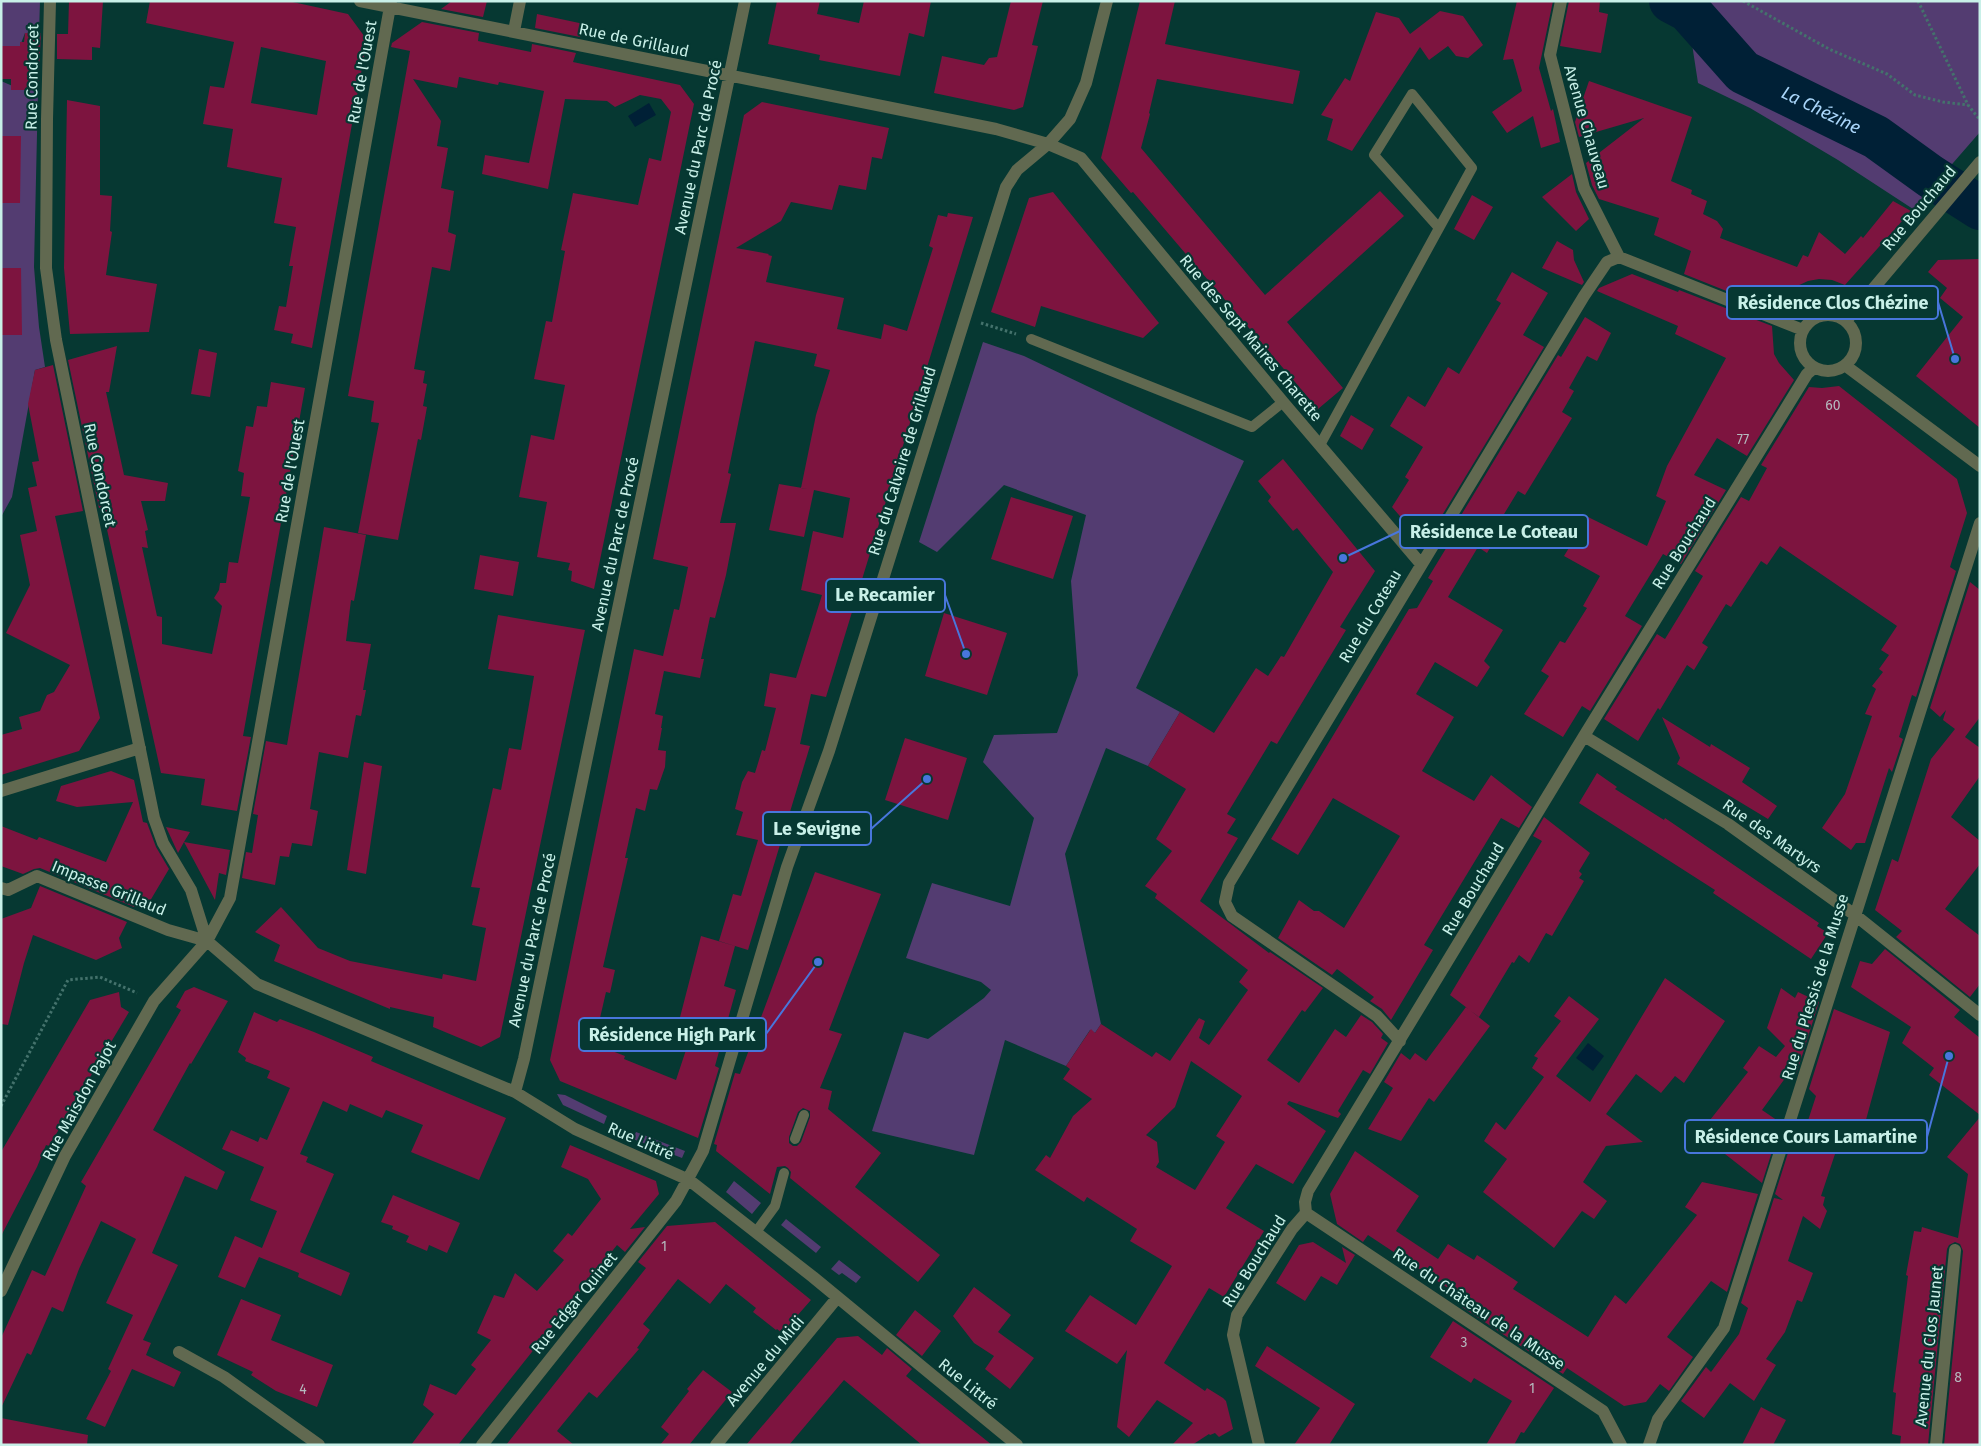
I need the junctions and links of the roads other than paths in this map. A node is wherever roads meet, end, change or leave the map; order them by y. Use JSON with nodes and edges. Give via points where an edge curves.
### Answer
{"nodes":[{"id":1,"x":50,"y":1,"type":"edge"},
{"id":2,"x":360,"y":1,"type":"edge"},
{"id":3,"x":520,"y":1,"type":"edge"},
{"id":4,"x":745,"y":1,"type":"edge"},
{"id":5,"x":1107,"y":1,"type":"edge"},
{"id":6,"x":1561,"y":1,"type":"edge"},
{"id":7,"x":390,"y":4,"type":"edge"},
{"id":8,"x":514,"y":31,"type":"junction"},
{"id":9,"x":729,"y":76,"type":"junction"},
{"id":10,"x":1048,"y":144,"type":"junction"},
{"id":11,"x":1978,"y":164,"type":"edge"},
{"id":12,"x":1439,"y":228,"type":"junction"},
{"id":13,"x":1619,"y":257,"type":"junction"},
{"id":14,"x":1846,"y":321,"type":"junction"},
{"id":15,"x":1803,"y":330,"type":"junction"},
{"id":16,"x":1031,"y":339,"type":"road end"},
{"id":17,"x":1846,"y":366,"type":"junction"},
{"id":18,"x":1814,"y":368,"type":"junction"},
{"id":19,"x":1282,"y":402,"type":"junction"},
{"id":20,"x":1320,"y":445,"type":"junction"},
{"id":21,"x":1980,"y":466,"type":"edge"},
{"id":22,"x":1980,"y":523,"type":"edge"},
{"id":23,"x":1421,"y":564,"type":"junction"},
{"id":24,"x":1584,"y":736,"type":"junction"},
{"id":25,"x":140,"y":748,"type":"junction"},
{"id":26,"x":1,"y":791,"type":"edge"},
{"id":27,"x":1,"y":888,"type":"edge"},
{"id":28,"x":1855,"y":915,"type":"junction"},
{"id":29,"x":207,"y":941,"type":"junction"},
{"id":30,"x":1980,"y":1015,"type":"edge"},
{"id":31,"x":1400,"y":1041,"type":"junction"},
{"id":32,"x":515,"y":1092,"type":"junction"},
{"id":33,"x":804,"y":1115,"type":"dead end"},
{"id":34,"x":795,"y":1139,"type":"dead end"},
{"id":35,"x":784,"y":1173,"type":"dead end"},
{"id":36,"x":689,"y":1180,"type":"junction"},
{"id":37,"x":1306,"y":1213,"type":"junction"},
{"id":38,"x":756,"y":1232,"type":"junction"},
{"id":39,"x":1955,"y":1250,"type":"dead end"},
{"id":40,"x":1,"y":1291,"type":"edge"},
{"id":41,"x":838,"y":1298,"type":"junction"},
{"id":42,"x":179,"y":1352,"type":"dead end"},
{"id":43,"x":319,"y":1445,"type":"edge"},
{"id":44,"x":482,"y":1445,"type":"edge"},
{"id":45,"x":716,"y":1445,"type":"edge"},
{"id":46,"x":1017,"y":1445,"type":"edge"},
{"id":47,"x":1258,"y":1445,"type":"edge"},
{"id":48,"x":1621,"y":1445,"type":"edge"},
{"id":49,"x":1649,"y":1445,"type":"edge"},
{"id":50,"x":1936,"y":1445,"type":"edge"}],
"edges":[{"from":1,"to":25,"type":"street","name":"Rue Condorcet","via":[[46,268],[57,349]]},
{"from":2,"to":7,"type":"street","name":"Rue de Grillaud"},
{"from":3,"to":8,"type":"street"},
{"from":4,"to":9,"type":"street","name":"Avenue du Parc de Procé"},
{"from":5,"to":10,"type":"street","name":"Rue du Calvaire de Grillaud","via":[[1086,83],[1070,119]]},
{"from":6,"to":13,"type":"street","name":"Avenue Chauveau","via":[[1550,55],[1584,188]]},
{"from":7,"to":8,"type":"street","name":"Rue de Grillaud"},
{"from":7,"to":29,"type":"street","name":"Rue de l'Ouest","via":[[233,885],[230,898]]},
{"from":8,"to":9,"type":"street","name":"Rue de Grillaud"},
{"from":9,"to":10,"type":"street","name":"Rue de Grillaud","via":[[996,129]]},
{"from":9,"to":32,"type":"street","name":"Avenue du Parc de Procé"},
{"from":10,"to":19,"type":"street","name":"Rue des Sept Maires Charette","via":[[1081,158]]},
{"from":10,"to":36,"type":"street","name":"Rue du Calvaire de Grillaud","via":[[1017,170],[1006,187],[829,751],[787,867],[703,1151]]},
{"from":11,"to":14,"type":"street","name":"Rue Bouchaud"},
{"from":12,"to":12,"type":"lane","via":[[1472,168],[1412,94],[1374,155]]},
{"from":12,"to":20,"type":"lane"},
{"from":13,"to":15,"type":"street"},
{"from":13,"to":23,"type":"street","name":"Rue du Coteau","via":[[1607,262],[1597,275]]},
{"from":14,"to":15,"type":"street","via":[[1835,316],[1821,316]]},
{"from":14,"to":17,"type":"street","via":[[1853,329],[1857,345]]},
{"from":15,"to":18,"type":"street","via":[[1800,348]]},
{"from":16,"to":19,"type":"lane","via":[[1252,427]]},
{"from":17,"to":18,"type":"street","via":[[1831,372]]},
{"from":17,"to":21,"type":"street"},
{"from":18,"to":24,"type":"street","name":"Rue Bouchaud","via":[[1807,374]]},
{"from":19,"to":20,"type":"street","name":"Rue des Sept Maires Charette"},
{"from":20,"to":23,"type":"street","name":"Rue des Sept Maires Charette"},
{"from":22,"to":28,"type":"street","name":"Rue du Plessis de la Musse"},
{"from":23,"to":31,"type":"street","name":"Rue du Coteau","via":[[1229,883],[1225,902],[1232,916],[1377,1016]]},
{"from":24,"to":28,"type":"street","name":"Rue des Martyrs","via":[[1728,824]]},
{"from":24,"to":31,"type":"street","name":"Rue Bouchaud"},
{"from":25,"to":26,"type":"street"},
{"from":25,"to":29,"type":"street","name":"Rue Condorcet","via":[[154,818],[163,843],[192,890]]},
{"from":27,"to":29,"type":"street","name":"Impasse Grillaud","via":[[8,890],[37,876],[168,930]]},
{"from":28,"to":30,"type":"street","name":"Rue des Martyrs"},
{"from":28,"to":49,"type":"street","name":"Rue du Plessis de la Musse","via":[[1724,1328],[1658,1418]]},
{"from":29,"to":32,"type":"street","name":"Rue Littré","via":[[257,984]]},
{"from":29,"to":40,"type":"street","name":"Rue Maisdon Pajot","via":[[154,1001],[65,1156]]},
{"from":31,"to":37,"type":"street","name":"Rue Bouchaud","via":[[1308,1191],[1304,1202]]},
{"from":32,"to":36,"type":"street","name":"Rue Littré","via":[[575,1129]]},
{"from":33,"to":34,"type":"lane"},
{"from":35,"to":38,"type":"lane","via":[[775,1206]]},
{"from":36,"to":38,"type":"street","name":"Rue Littré"},
{"from":36,"to":44,"type":"street","name":"Rue Edgar Quinet","via":[[676,1202]]},
{"from":37,"to":47,"type":"street","name":"Rue Bouchaud","via":[[1292,1228],[1237,1315],[1233,1335]]},
{"from":37,"to":48,"type":"street","name":"Rue du Château de la Musse","via":[[1603,1411]]},
{"from":38,"to":41,"type":"street","name":"Rue Littré"},
{"from":39,"to":50,"type":"street","name":"Avenue du Clos Jaunet"},
{"from":41,"to":45,"type":"street","name":"Avenue du Midi"},
{"from":41,"to":46,"type":"street","name":"Rue Littré"},
{"from":42,"to":43,"type":"street","via":[[224,1377]]}]}
